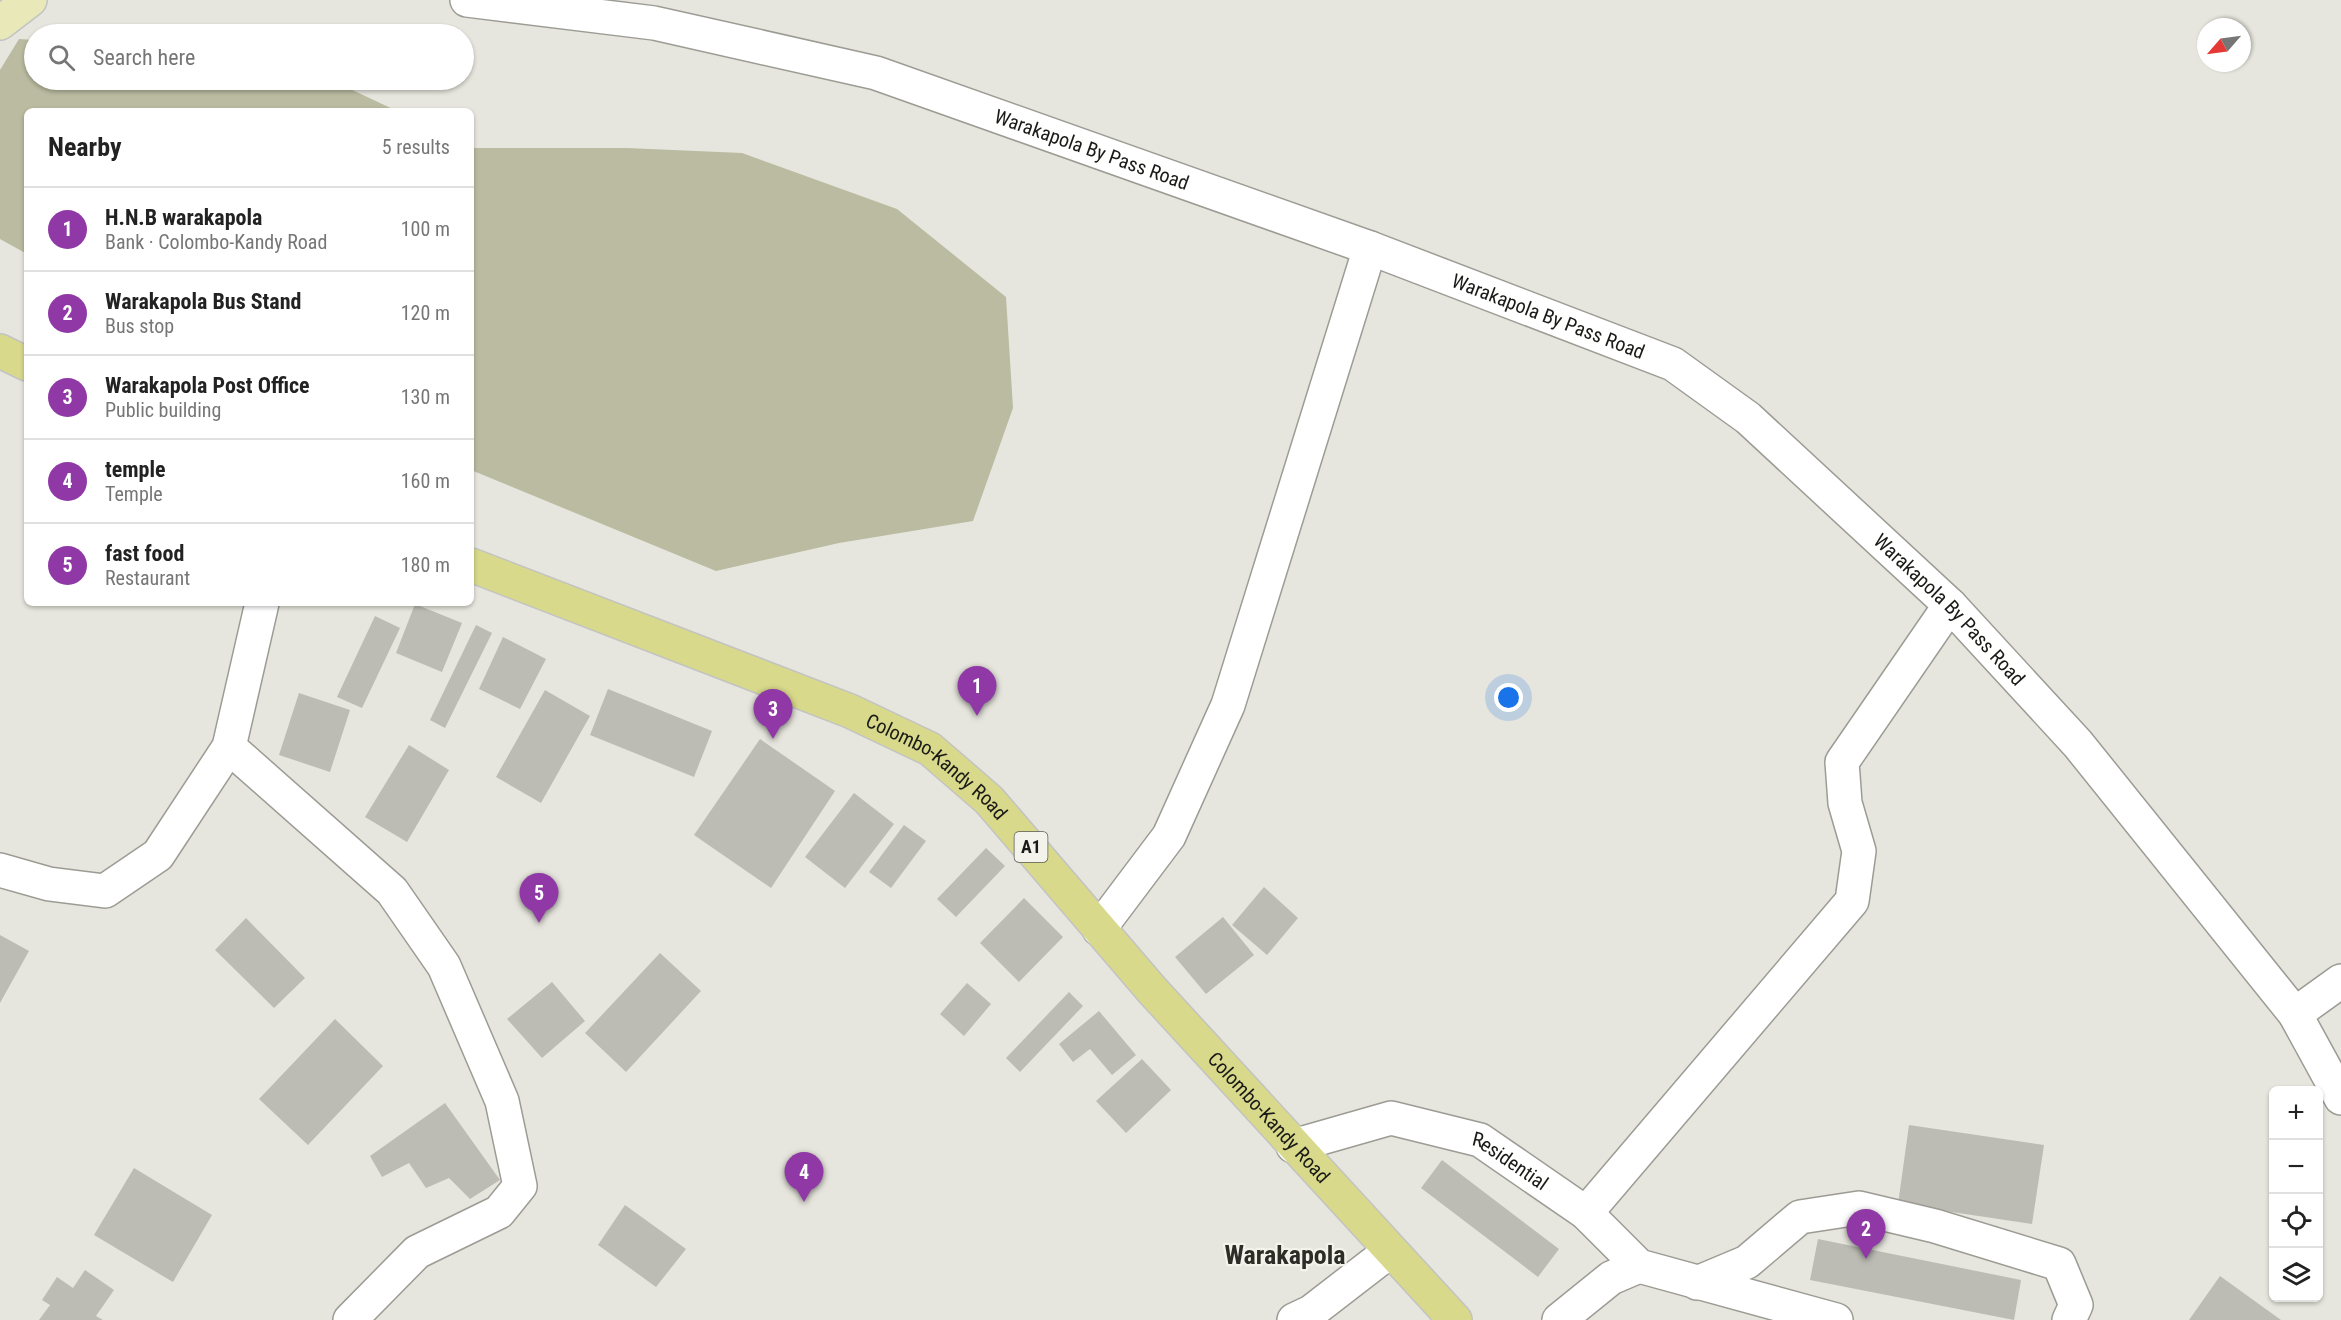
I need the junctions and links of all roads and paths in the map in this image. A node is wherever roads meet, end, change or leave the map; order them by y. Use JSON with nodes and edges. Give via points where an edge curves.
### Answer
{"nodes":[{"id":1,"x":30,"y":0,"type":"edge"},
{"id":2,"x":466,"y":0,"type":"edge"},
{"id":3,"x":0,"y":23,"type":"edge"},
{"id":4,"x":1370,"y":248,"type":"junction"},
{"id":5,"x":0,"y":351,"type":"edge"},
{"id":6,"x":24,"y":363,"type":"edge"},
{"id":7,"x":474,"y":567,"type":"edge"},
{"id":8,"x":1950,"y":605,"type":"junction"},
{"id":9,"x":261,"y":606,"type":"edge"},
{"id":10,"x":229,"y":747,"type":"junction"},
{"id":11,"x":0,"y":870,"type":"edge"},
{"id":12,"x":1099,"y":929,"type":"junction"},
{"id":13,"x":2341,"y":981,"type":"edge"},
{"id":14,"x":2295,"y":1014,"type":"junction"},
{"id":15,"x":2341,"y":1098,"type":"edge"},
{"id":16,"x":1293,"y":1146,"type":"junction"},
{"id":17,"x":1586,"y":1213,"type":"junction"},
{"id":18,"x":1390,"y":1251,"type":"junction"},
{"id":19,"x":1640,"y":1266,"type":"junction"},
{"id":20,"x":1697,"y":1284,"type":"junction"},
{"id":21,"x":350,"y":1320,"type":"edge"},
{"id":22,"x":1294,"y":1320,"type":"edge"},
{"id":23,"x":1455,"y":1320,"type":"edge"},
{"id":24,"x":1559,"y":1320,"type":"edge"},
{"id":25,"x":1836,"y":1320,"type":"edge"},
{"id":26,"x":2069,"y":1320,"type":"edge"}],
"edges":[{"from":1,"to":3,"type":"main road"},
{"from":2,"to":4,"type":"street","name":"Warakapola By Pass Road","via":[[654,23],[876,73]]},
{"from":4,"to":8,"type":"street","name":"Warakapola By Pass Road","via":[[1674,364],[1748,418]]},
{"from":4,"to":12,"type":"street","via":[[1228,705],[1169,836]]},
{"from":5,"to":6,"type":"highway"},
{"from":7,"to":12,"type":"highway","name":"Colombo-Kandy Road","number":"A1","via":[[850,711],[930,749],[989,800]]},
{"from":8,"to":14,"type":"street","name":"Warakapola By Pass Road","via":[[2078,744]]},
{"from":8,"to":17,"type":"street","via":[[1842,762],[1845,803],[1858,851],[1852,901]]},
{"from":9,"to":10,"type":"street"},
{"from":10,"to":11,"type":"street","via":[[158,855],[105,891],[49,884]]},
{"from":10,"to":21,"type":"street","via":[[392,891],[444,966],[501,1101],[520,1186],[499,1212],[417,1252]]},
{"from":12,"to":16,"type":"highway","name":"Colombo-Kandy Road","number":"A1"},
{"from":13,"to":14,"type":"street"},
{"from":14,"to":15,"type":"street","name":"Warakapola By Pass Road"},
{"from":16,"to":17,"type":"street","name":"Residential","via":[[1391,1118],[1480,1140]]},
{"from":16,"to":18,"type":"highway","name":"Colombo-Kandy Road","number":"A1"},
{"from":17,"to":19,"type":"street","name":"Residential"},
{"from":18,"to":22,"type":"street"},
{"from":18,"to":23,"type":"highway","name":"Colombo-Kandy Road","number":"A1"},
{"from":19,"to":20,"type":"street","name":"Residential"},
{"from":19,"to":24,"type":"street","via":[[1611,1278]]},
{"from":20,"to":25,"type":"street","name":"Residential"},
{"from":20,"to":26,"type":"street","via":[[1747,1262],[1800,1217],[1859,1208],[1935,1226],[2059,1264],[2076,1305]]}]}
